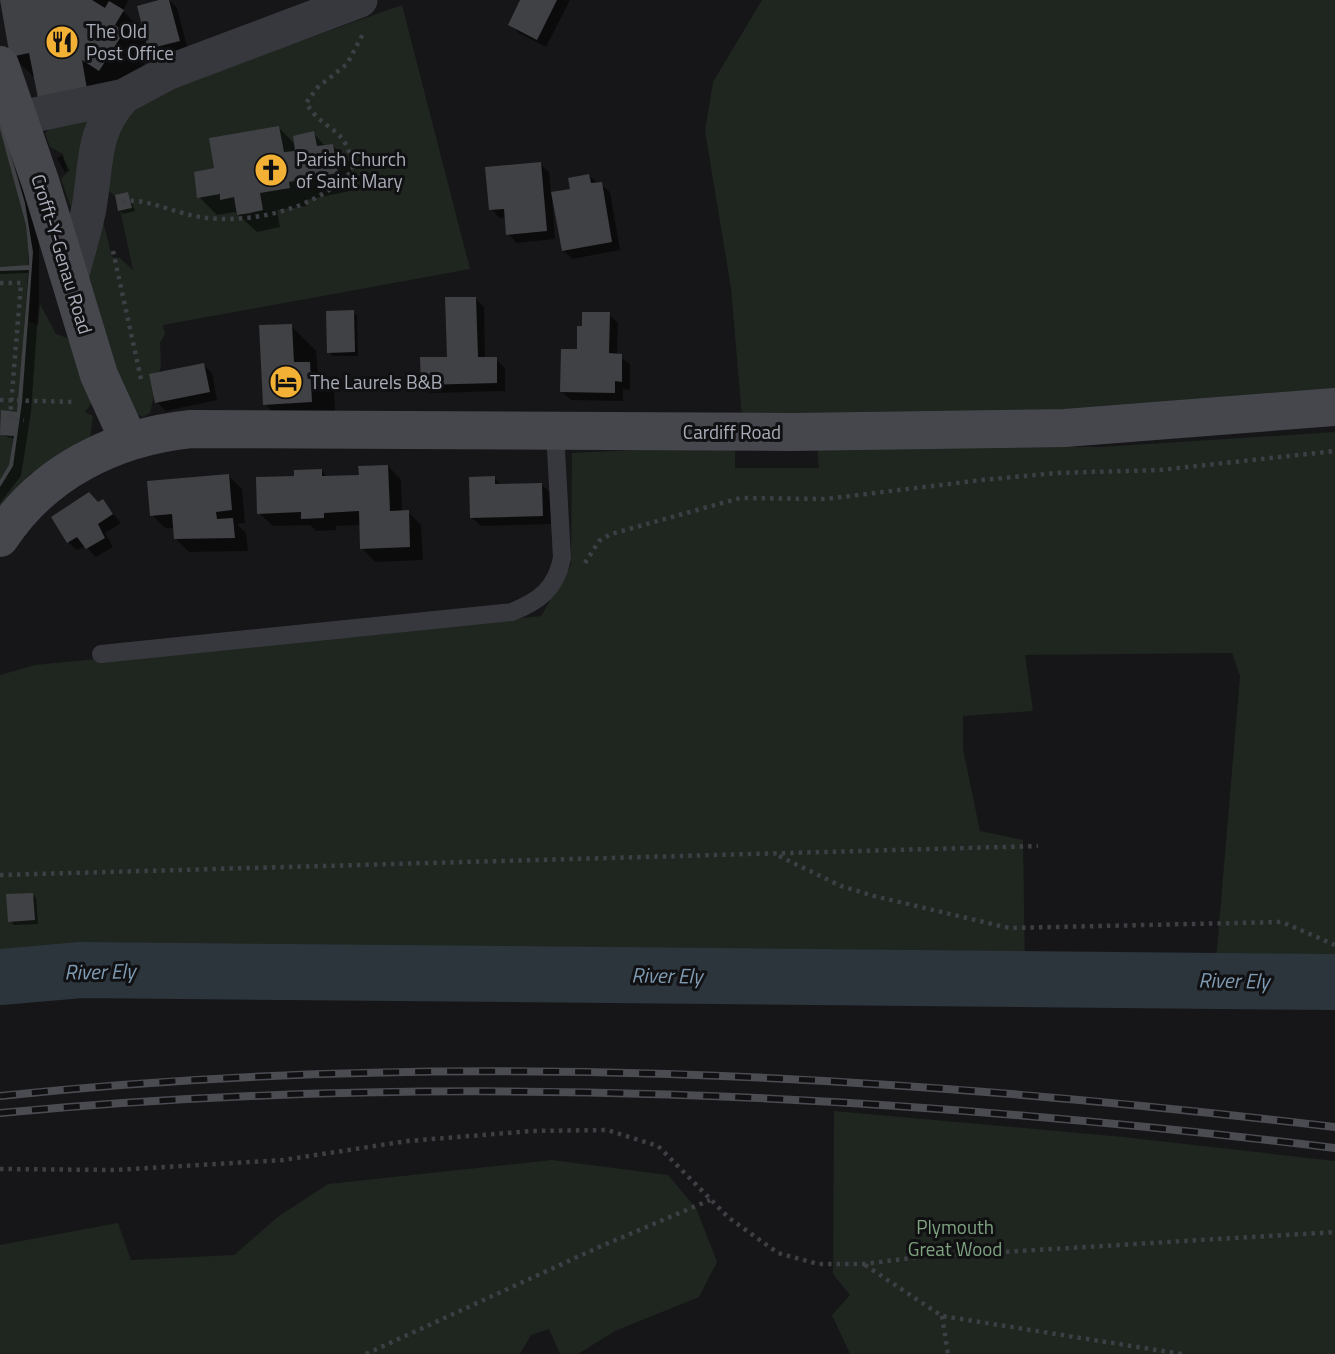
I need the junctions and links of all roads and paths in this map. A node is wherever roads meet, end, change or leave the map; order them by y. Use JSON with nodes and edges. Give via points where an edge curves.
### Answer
{"nodes":[{"id":1,"x":353,"y":8,"type":"edge"},
{"id":2,"x":0,"y":65,"type":"edge"},
{"id":3,"x":124,"y":96,"type":"junction"},
{"id":4,"x":20,"y":118,"type":"junction"},
{"id":5,"x":118,"y":202,"type":"dead end"},
{"id":6,"x":250,"y":213,"type":"dead end"},
{"id":7,"x":243,"y":220,"type":"junction"},
{"id":8,"x":112,"y":244,"type":"dead end"},
{"id":9,"x":70,"y":282,"type":"junction"},
{"id":10,"x":0,"y":283,"type":"edge"},
{"id":11,"x":143,"y":384,"type":"dead end"},
{"id":12,"x":0,"y":400,"type":"edge"},
{"id":13,"x":12,"y":400,"type":"junction"},
{"id":14,"x":90,"y":403,"type":"dead end"},
{"id":15,"x":1335,"y":407,"type":"edge"},
{"id":16,"x":24,"y":419,"type":"dead end"},
{"id":17,"x":555,"y":432,"type":"junction"},
{"id":18,"x":129,"y":441,"type":"junction"},
{"id":19,"x":1335,"y":451,"type":"edge"},
{"id":20,"x":4,"y":526,"type":"edge"},
{"id":21,"x":560,"y":566,"type":"junction"},
{"id":22,"x":100,"y":654,"type":"dead end"},
{"id":23,"x":1038,"y":846,"type":"dead end"},
{"id":24,"x":777,"y":855,"type":"junction"},
{"id":25,"x":0,"y":876,"type":"edge"},
{"id":26,"x":1335,"y":945,"type":"edge"},
{"id":27,"x":0,"y":1169,"type":"edge"},
{"id":28,"x":710,"y":1200,"type":"junction"},
{"id":29,"x":1335,"y":1232,"type":"edge"},
{"id":30,"x":864,"y":1264,"type":"junction"},
{"id":31,"x":942,"y":1316,"type":"junction"},
{"id":32,"x":366,"y":1354,"type":"edge"},
{"id":33,"x":948,"y":1354,"type":"edge"},
{"id":34,"x":1182,"y":1354,"type":"edge"}],
"edges":[{"from":1,"to":3,"type":"street","via":[[169,72]]},
{"from":1,"to":7,"type":"path","via":[[347,64],[306,103],[341,134],[350,149],[352,170],[341,183],[310,200]]},
{"from":2,"to":4,"type":"street","name":"Crofft-Y-Genau Road"},
{"from":3,"to":4,"type":"street"},
{"from":3,"to":9,"type":"street","via":[[111,110],[95,149],[88,211]]},
{"from":4,"to":9,"type":"street","name":"Crofft-Y-Genau Road"},
{"from":5,"to":7,"type":"path","via":[[139,201],[200,217]]},
{"from":6,"to":7,"type":"path"},
{"from":8,"to":11,"type":"path"},
{"from":9,"to":18,"type":"street","name":"Crofft-Y-Genau Road","via":[[99,375]]},
{"from":10,"to":13,"type":"path","via":[[21,283]]},
{"from":12,"to":13,"type":"path"},
{"from":13,"to":14,"type":"path"},
{"from":13,"to":16,"type":"path","via":[[10,418]]},
{"from":15,"to":17,"type":"street","name":"Cardiff Road","via":[[1065,428]]},
{"from":17,"to":18,"type":"street","name":"Cardiff Road","via":[[214,428],[164,432]]},
{"from":17,"to":21,"type":"lane"},
{"from":18,"to":20,"type":"street","name":"Cardiff Road","via":[[82,461],[49,482]]},
{"from":19,"to":21,"type":"path","via":[[1160,470],[1006,477],[825,499],[740,498],[611,534],[599,541],[589,562]]},
{"from":21,"to":22,"type":"lane","via":[[550,589],[535,603],[512,612]]},
{"from":23,"to":24,"type":"path"},
{"from":24,"to":25,"type":"path"},
{"from":24,"to":26,"type":"path","via":[[841,886],[1009,928],[1282,922]]},
{"from":27,"to":28,"type":"path","via":[[113,1170],[270,1161],[408,1141],[607,1130],[659,1146]]},
{"from":28,"to":30,"type":"path","via":[[778,1253],[818,1264]]},
{"from":28,"to":32,"type":"path"},
{"from":29,"to":30,"type":"path"},
{"from":30,"to":31,"type":"path"},
{"from":31,"to":33,"type":"path"},
{"from":31,"to":34,"type":"path"}]}
